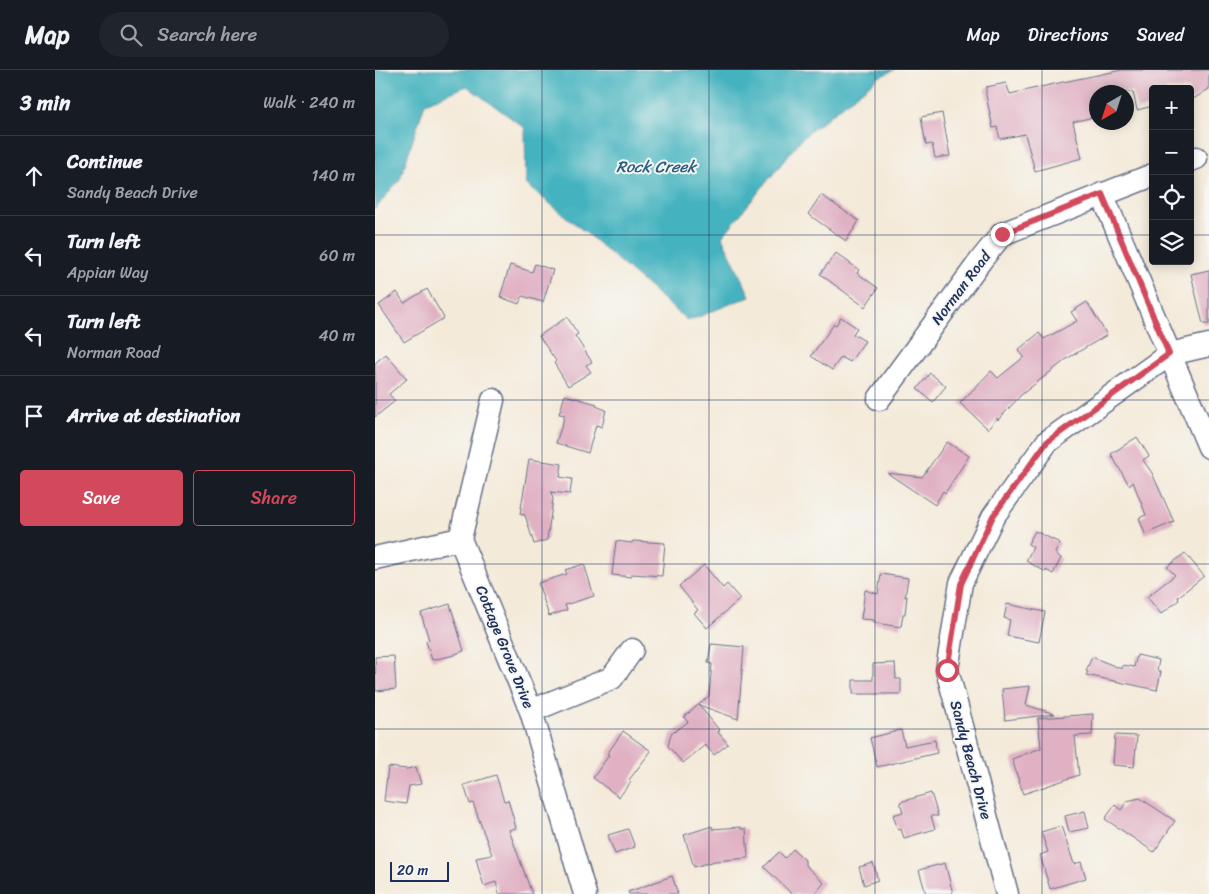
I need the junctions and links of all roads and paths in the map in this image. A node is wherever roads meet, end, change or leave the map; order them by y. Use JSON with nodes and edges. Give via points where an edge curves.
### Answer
{"nodes":[{"id":1,"x":1149,"y":176,"type":"edge"},
{"id":2,"x":1102,"y":194,"type":"junction"},
{"id":3,"x":1209,"y":345,"type":"edge"},
{"id":4,"x":1169,"y":354,"type":"junction"},
{"id":5,"x":493,"y":400,"type":"dead end"},
{"id":6,"x":879,"y":400,"type":"dead end"},
{"id":7,"x":1209,"y":447,"type":"edge"},
{"id":8,"x":460,"y":539,"type":"junction"},
{"id":9,"x":375,"y":558,"type":"edge"},
{"id":10,"x":632,"y":650,"type":"dead end"},
{"id":11,"x":531,"y":711,"type":"junction"},
{"id":12,"x":585,"y":894,"type":"edge"},
{"id":13,"x":1007,"y":894,"type":"edge"}],
"edges":[{"from":1,"to":2,"type":"street","name":"Norman Road"},
{"from":2,"to":4,"type":"street"},
{"from":2,"to":6,"type":"street","name":"Norman Road","via":[[1002,234]]},
{"from":3,"to":4,"type":"street"},
{"from":4,"to":7,"type":"street"},
{"from":4,"to":13,"type":"street","name":"Sandy Beach Drive","via":[[1047,442],[993,516],[961,584],[947,670]]},
{"from":5,"to":8,"type":"street"},
{"from":8,"to":9,"type":"street"},
{"from":8,"to":11,"type":"street","name":"Cottage Grove Drive"},
{"from":10,"to":11,"type":"street","via":[[612,678]]},
{"from":11,"to":12,"type":"street","name":"Cottage Grove Drive"}]}
